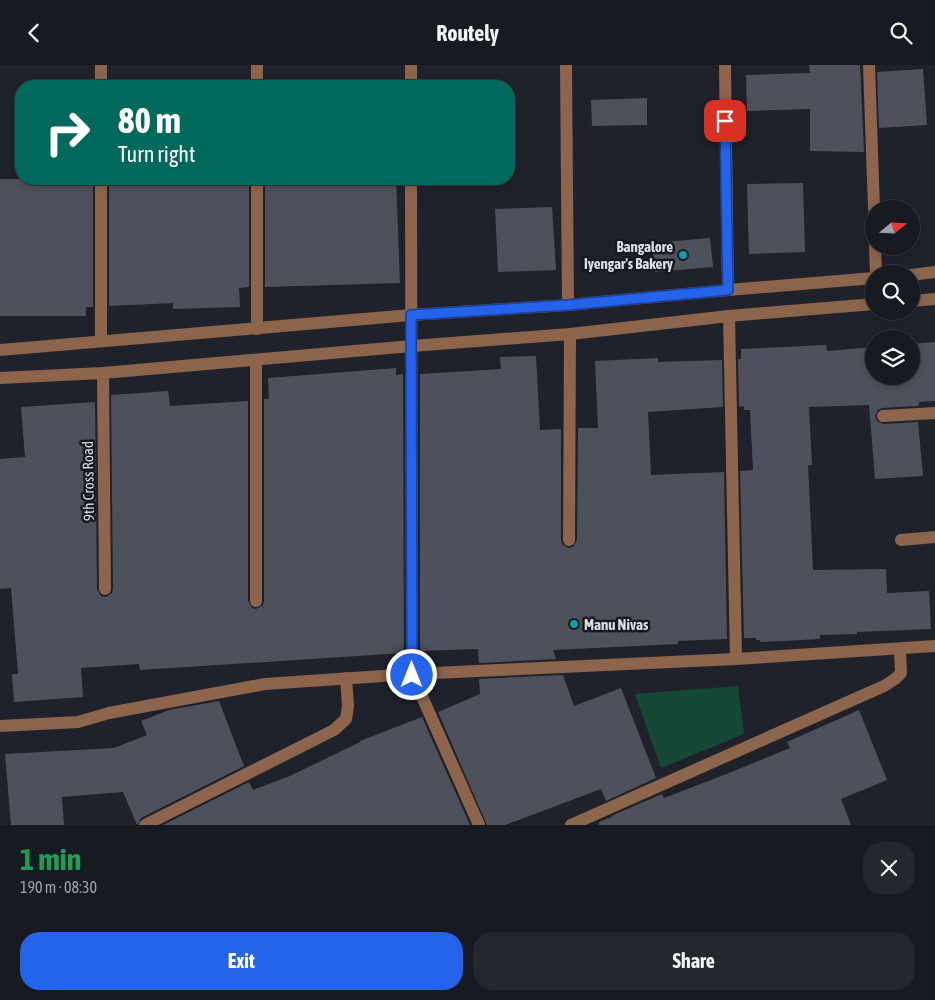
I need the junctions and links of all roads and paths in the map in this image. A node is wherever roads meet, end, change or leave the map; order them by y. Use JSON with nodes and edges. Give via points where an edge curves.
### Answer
{"nodes":[{"id":1,"x":101,"y":65,"type":"edge"},
{"id":2,"x":257,"y":65,"type":"edge"},
{"id":3,"x":412,"y":65,"type":"edge"},
{"id":4,"x":566,"y":65,"type":"edge"},
{"id":5,"x":725,"y":65,"type":"edge"},
{"id":6,"x":868,"y":65,"type":"edge"},
{"id":7,"x":101,"y":80,"type":"edge"},
{"id":8,"x":257,"y":80,"type":"edge"},
{"id":9,"x":411,"y":80,"type":"edge"},
{"id":10,"x":101,"y":185,"type":"edge"},
{"id":11,"x":257,"y":185,"type":"edge"},
{"id":12,"x":411,"y":185,"type":"edge"},
{"id":13,"x":874,"y":200,"type":"edge"},
{"id":14,"x":935,"y":272,"type":"edge"},
{"id":15,"x":920,"y":274,"type":"edge"},
{"id":16,"x":865,"y":279,"type":"edge"},
{"id":17,"x":728,"y":290,"type":"junction"},
{"id":18,"x":935,"y":299,"type":"edge"},
{"id":19,"x":920,"y":300,"type":"edge"},
{"id":20,"x":568,"y":305,"type":"junction"},
{"id":21,"x":865,"y":305,"type":"edge"},
{"id":22,"x":411,"y":315,"type":"junction"},
{"id":23,"x":729,"y":316,"type":"junction"},
{"id":24,"x":257,"y":329,"type":"junction"},
{"id":25,"x":570,"y":334,"type":"junction"},
{"id":26,"x":101,"y":340,"type":"junction"},
{"id":27,"x":412,"y":346,"type":"junction"},
{"id":28,"x":0,"y":350,"type":"edge"},
{"id":29,"x":256,"y":360,"type":"junction"},
{"id":30,"x":102,"y":373,"type":"junction"},
{"id":31,"x":0,"y":378,"type":"edge"},
{"id":32,"x":935,"y":413,"type":"edge"},
{"id":33,"x":884,"y":417,"type":"dead end"},
{"id":34,"x":935,"y":537,"type":"edge"},
{"id":35,"x":569,"y":540,"type":"dead end"},
{"id":36,"x":901,"y":540,"type":"dead end"},
{"id":37,"x":106,"y":589,"type":"dead end"},
{"id":38,"x":256,"y":601,"type":"dead end"},
{"id":39,"x":935,"y":647,"type":"edge"},
{"id":40,"x":900,"y":649,"type":"junction"},
{"id":41,"x":736,"y":659,"type":"junction"},
{"id":42,"x":412,"y":675,"type":"junction"},
{"id":43,"x":346,"y":678,"type":"junction"},
{"id":44,"x":0,"y":726,"type":"edge"},
{"id":45,"x":145,"y":825,"type":"edge"},
{"id":46,"x":479,"y":825,"type":"edge"},
{"id":47,"x":572,"y":825,"type":"edge"}],
"edges":[{"from":1,"to":7,"type":"street"},
{"from":2,"to":8,"type":"street"},
{"from":3,"to":9,"type":"street"},
{"from":4,"to":20,"type":"street"},
{"from":5,"to":17,"type":"street"},
{"from":6,"to":13,"type":"street"},
{"from":10,"to":26,"type":"street"},
{"from":11,"to":24,"type":"street"},
{"from":12,"to":22,"type":"street"},
{"from":14,"to":15,"type":"street"},
{"from":16,"to":17,"type":"street"},
{"from":17,"to":20,"type":"street"},
{"from":18,"to":19,"type":"street"},
{"from":20,"to":22,"type":"street"},
{"from":21,"to":23,"type":"street"},
{"from":22,"to":24,"type":"street"},
{"from":22,"to":27,"type":"street"},
{"from":23,"to":25,"type":"street"},
{"from":23,"to":41,"type":"street"},
{"from":24,"to":26,"type":"street"},
{"from":25,"to":27,"type":"street"},
{"from":25,"to":35,"type":"street"},
{"from":26,"to":28,"type":"street"},
{"from":27,"to":29,"type":"street"},
{"from":27,"to":42,"type":"street"},
{"from":29,"to":30,"type":"street"},
{"from":29,"to":38,"type":"street"},
{"from":30,"to":31,"type":"street"},
{"from":30,"to":37,"type":"street","name":"9th Cross Road"},
{"from":32,"to":33,"type":"street"},
{"from":34,"to":36,"type":"street"},
{"from":39,"to":40,"type":"street"},
{"from":40,"to":41,"type":"street"},
{"from":40,"to":47,"type":"street","via":[[901,673],[884,686]]},
{"from":41,"to":42,"type":"street"},
{"from":42,"to":43,"type":"street"},
{"from":42,"to":46,"type":"street"},
{"from":43,"to":44,"type":"street","via":[[265,684],[109,713],[78,722]]},
{"from":43,"to":45,"type":"street","via":[[346,719],[334,730]]}]}
